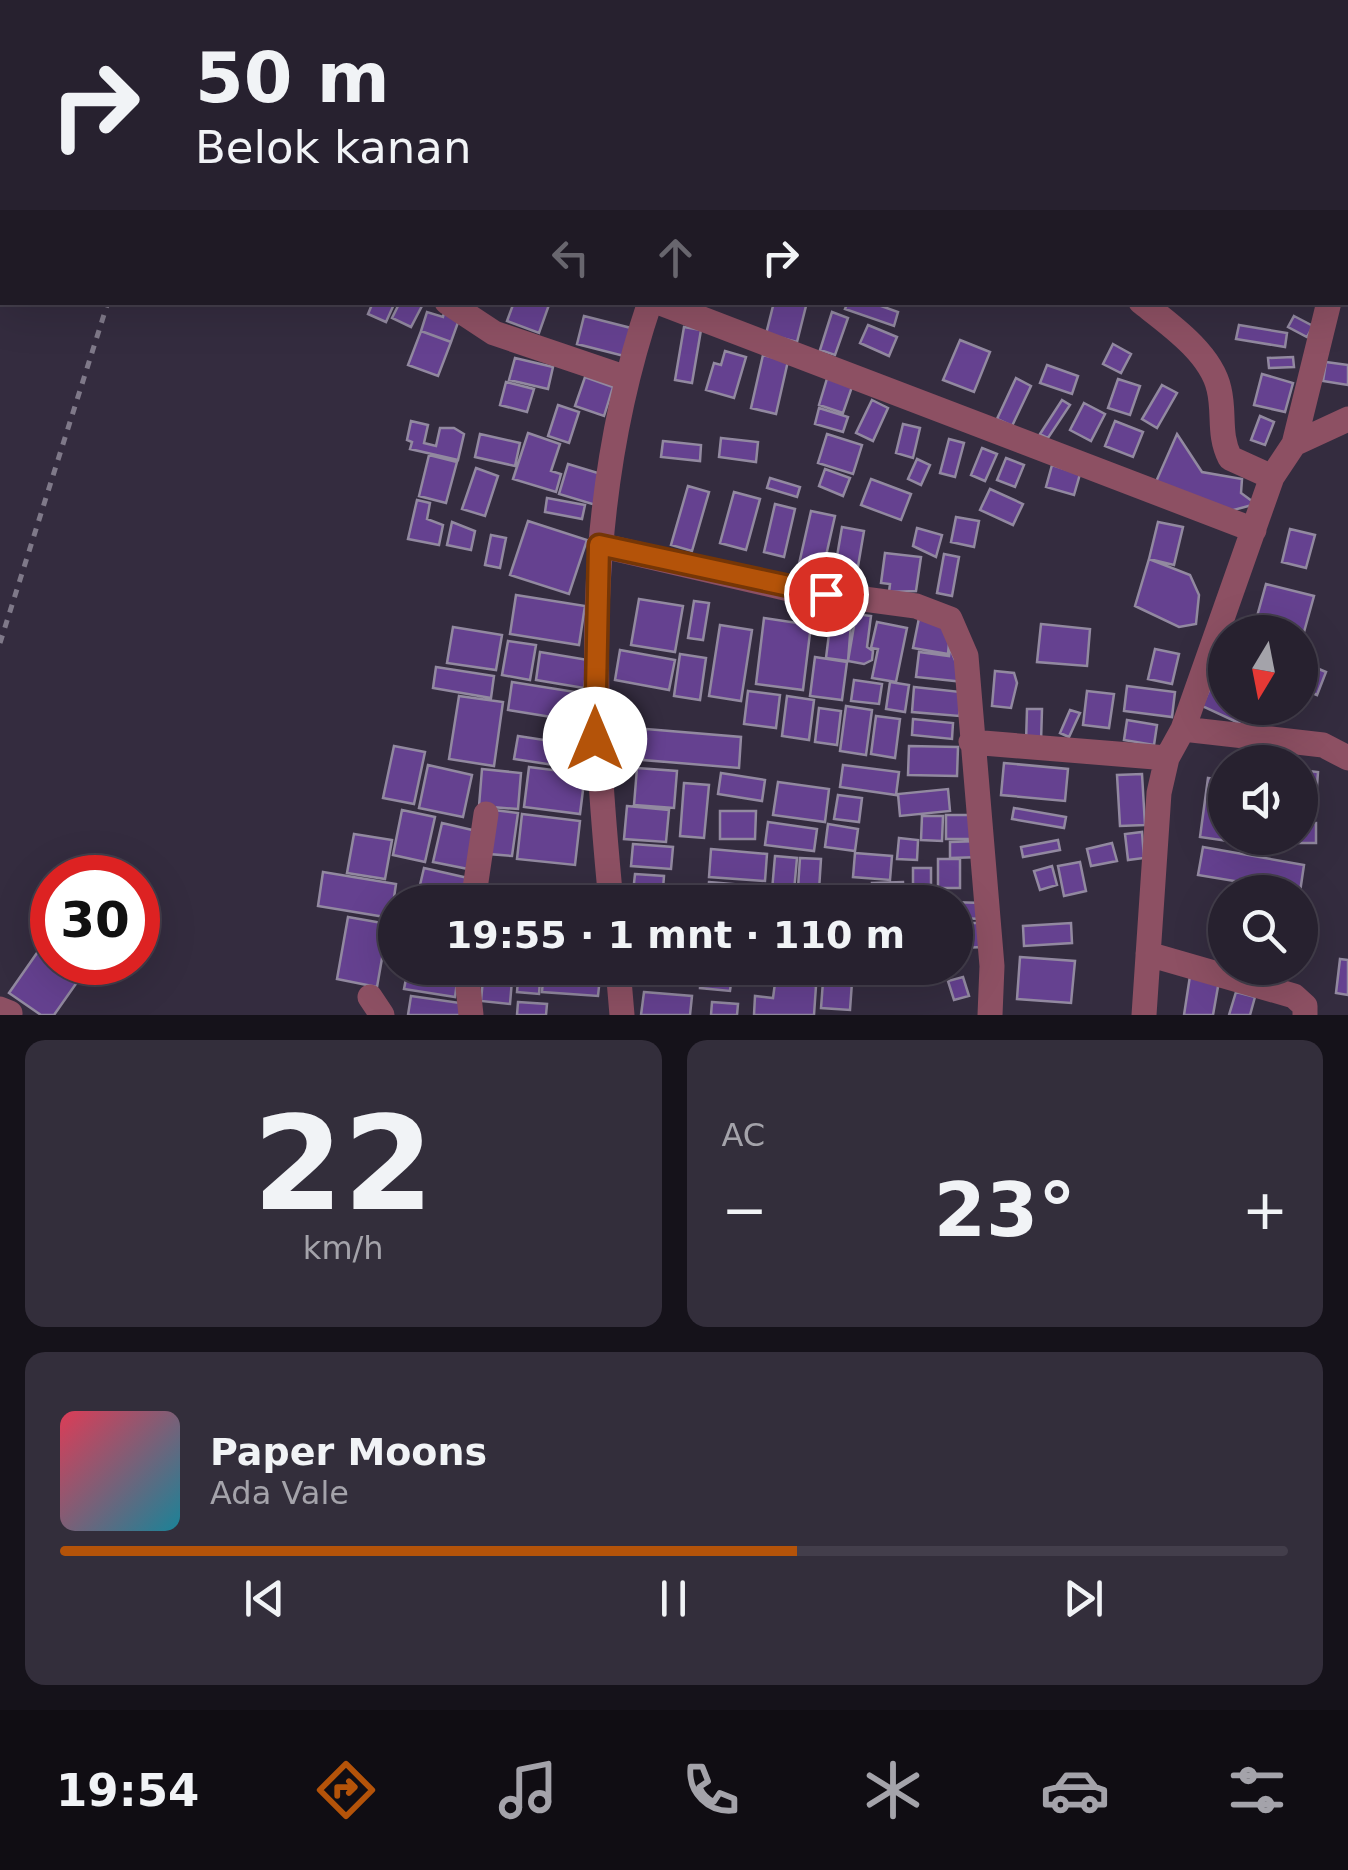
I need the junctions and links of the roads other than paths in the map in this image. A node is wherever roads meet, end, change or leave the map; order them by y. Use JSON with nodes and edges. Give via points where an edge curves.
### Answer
{"nodes":[{"id":1,"x":452,"y":305,"type":"edge"},
{"id":2,"x":649,"y":305,"type":"edge"},
{"id":3,"x":666,"y":305,"type":"edge"},
{"id":4,"x":1143,"y":305,"type":"edge"},
{"id":5,"x":1328,"y":305,"type":"edge"},
{"id":6,"x":624,"y":377,"type":"junction"},
{"id":7,"x":1348,"y":419,"type":"edge"},
{"id":8,"x":1294,"y":444,"type":"junction"},
{"id":9,"x":1272,"y":477,"type":"junction"},
{"id":10,"x":1254,"y":530,"type":"junction"},
{"id":11,"x":599,"y":545,"type":"junction"},
{"id":12,"x":1183,"y":729,"type":"junction"},
{"id":13,"x":971,"y":742,"type":"junction"},
{"id":14,"x":1166,"y":758,"type":"junction"},
{"id":15,"x":1348,"y":758,"type":"edge"},
{"id":16,"x":486,"y":814,"type":"dead end"},
{"id":17,"x":475,"y":885,"type":"edge"},
{"id":18,"x":609,"y":885,"type":"edge"},
{"id":19,"x":1148,"y":954,"type":"junction"},
{"id":20,"x":467,"y":985,"type":"edge"},
{"id":21,"x":619,"y":985,"type":"edge"},
{"id":22,"x":470,"y":1015,"type":"edge"},
{"id":23,"x":622,"y":1015,"type":"edge"},
{"id":24,"x":990,"y":1015,"type":"edge"},
{"id":25,"x":1144,"y":1015,"type":"edge"},
{"id":26,"x":1305,"y":1015,"type":"edge"}],
"edges":[{"from":1,"to":6,"type":"street","via":[[494,333]]},
{"from":2,"to":6,"type":"street"},
{"from":3,"to":10,"type":"street"},
{"from":4,"to":9,"type":"street","via":[[1211,366],[1220,436],[1230,458]]},
{"from":5,"to":8,"type":"street"},
{"from":6,"to":11,"type":"street"},
{"from":7,"to":8,"type":"street"},
{"from":8,"to":9,"type":"street"},
{"from":9,"to":10,"type":"street"},
{"from":10,"to":12,"type":"street"},
{"from":11,"to":13,"type":"street","via":[[789,590],[916,606],[950,619],[966,656]]},
{"from":11,"to":18,"type":"street","via":[[595,739]]},
{"from":12,"to":14,"type":"street"},
{"from":12,"to":15,"type":"street","via":[[1324,745]]},
{"from":13,"to":14,"type":"street"},
{"from":13,"to":24,"type":"street","via":[[992,966]]},
{"from":14,"to":19,"type":"street"},
{"from":16,"to":17,"type":"street"},
{"from":19,"to":25,"type":"street"},
{"from":19,"to":26,"type":"street","via":[[1294,996]]},
{"from":20,"to":22,"type":"street"},
{"from":21,"to":23,"type":"street"}]}
